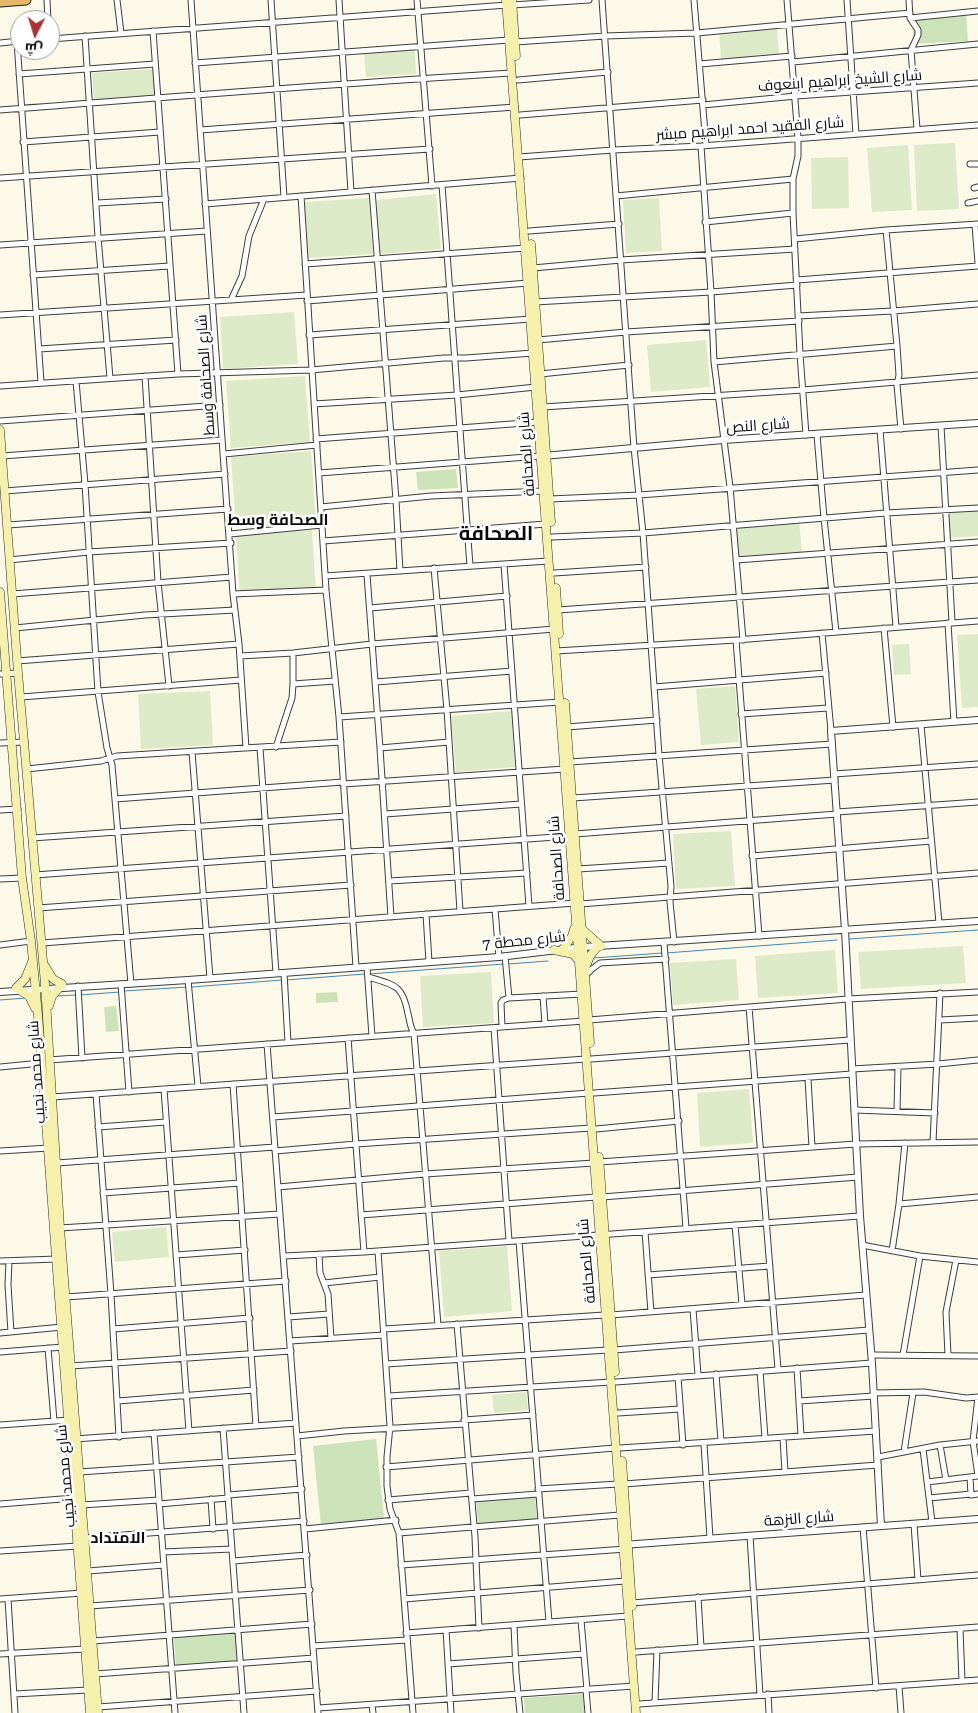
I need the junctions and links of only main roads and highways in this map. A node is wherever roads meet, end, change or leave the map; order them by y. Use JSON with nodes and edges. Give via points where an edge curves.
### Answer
{"nodes":[{"id":1,"x":26,"y":0,"type":"edge"},
{"id":2,"x":0,"y":2,"type":"edge"},
{"id":3,"x":509,"y":2,"type":"edge"},
{"id":4,"x":512,"y":41,"type":"junction"},
{"id":5,"x":521,"y":157,"type":"junction"},
{"id":6,"x":0,"y":430,"type":"edge"},
{"id":7,"x":543,"y":456,"type":"junction"},
{"id":8,"x":0,"y":598,"type":"edge"},
{"id":9,"x":558,"y":651,"type":"junction"},
{"id":10,"x":3,"y":674,"type":"edge"},
{"id":11,"x":572,"y":835,"type":"junction"},
{"id":12,"x":577,"y":906,"type":"junction"},
{"id":13,"x":582,"y":929,"type":"junction"},
{"id":14,"x":581,"y":947,"type":"junction"},
{"id":15,"x":563,"y":949,"type":"road end"},
{"id":16,"x":554,"y":950,"type":"road end"},
{"id":17,"x":33,"y":958,"type":"junction"},
{"id":18,"x":580,"y":961,"type":"junction"},
{"id":19,"x":43,"y":963,"type":"junction"},
{"id":20,"x":584,"y":974,"type":"junction"},
{"id":21,"x":38,"y":1015,"type":"junction"},
{"id":22,"x":47,"y":1015,"type":"junction"},
{"id":23,"x":586,"y":1020,"type":"junction"},
{"id":24,"x":45,"y":1062,"type":"junction"},
{"id":25,"x":52,"y":1148,"type":"junction"},
{"id":26,"x":614,"y":1382,"type":"junction"},
{"id":27,"x":73,"y":1439,"type":"junction"},
{"id":28,"x":618,"y":1448,"type":"junction"},
{"id":29,"x":621,"y":1484,"type":"junction"},
{"id":30,"x":625,"y":1547,"type":"junction"},
{"id":31,"x":98,"y":1710,"type":"edge"},
{"id":32,"x":90,"y":1713,"type":"edge"},
{"id":33,"x":636,"y":1713,"type":"edge"},
{"id":34,"x":640,"y":1713,"type":"edge"}],
"edges":[{"from":1,"to":2,"type":"highway"},
{"from":3,"to":4,"type":"main road","name":"شارع الصحافة"},
{"from":4,"to":5,"type":"main road","name":"شارع الصحافة"},
{"from":4,"to":5,"type":"main road","name":"شارع الصحافة","via":[[518,80]]},
{"from":5,"to":7,"type":"main road","name":"شارع الصحافة"},
{"from":5,"to":7,"type":"main road","name":"شارع الصحافة","via":[[543,407]]},
{"from":6,"to":19,"type":"main road","name":"شارع محمد نجيب"},
{"from":7,"to":9,"type":"main road","name":"شارع الصحافة","via":[[548,561]]},
{"from":7,"to":9,"type":"main road","name":"شارع الصحافة","via":[[550,499]]},
{"from":8,"to":10,"type":"main road","name":"شارع محمد نجيب"},
{"from":9,"to":11,"type":"main road","name":"شارع الصحافة"},
{"from":9,"to":11,"type":"main road","name":"شارع الصحافة","via":[[573,798]]},
{"from":10,"to":17,"type":"main road","name":"شارع محمد نجيب","via":[[12,742],[22,878]]},
{"from":11,"to":12,"type":"main road","name":"شارع الصحافة"},
{"from":11,"to":12,"type":"main road","name":"شارع الصحافة","via":[[578,870]]},
{"from":12,"to":13,"type":"main road","name":"شارع الصحافة"},
{"from":12,"to":14,"type":"main road","name":"شارع الصحافة"},
{"from":12,"to":15,"type":"main road","via":[[574,934]]},
{"from":13,"to":14,"type":"main road","name":"شارع الصحافة"},
{"from":13,"to":20,"type":"main road","via":[[599,946],[590,956]]},
{"from":14,"to":18,"type":"main road","name":"شارع الصحافة"},
{"from":14,"to":20,"type":"main road","name":"شارع الصحافة"},
{"from":16,"to":18,"type":"main road","via":[[573,954]]},
{"from":17,"to":21,"type":"main road","name":"شارع محمد نجيب"},
{"from":17,"to":21,"type":"main road","via":[[28,974],[15,990],[30,999]]},
{"from":18,"to":20,"type":"main road","name":"شارع الصحافة"},
{"from":19,"to":22,"type":"main road","name":"شارع محمد نجيب"},
{"from":19,"to":22,"type":"main road","via":[[60,986],[50,999]]},
{"from":20,"to":23,"type":"main road","name":"شارع الصحافة"},
{"from":20,"to":23,"type":"main road","name":"شارع الصحافة","via":[[582,994]]},
{"from":21,"to":24,"type":"main road","name":"شارع محمد نجيب"},
{"from":22,"to":24,"type":"main road","name":"شارع محمد نجيب"},
{"from":23,"to":26,"type":"main road","name":"شارع الصحافة"},
{"from":24,"to":25,"type":"main road","name":"شارع محمد نجيب"},
{"from":24,"to":25,"type":"main road","name":"شارع محمد نجيب","via":[[52,1097]]},
{"from":25,"to":27,"type":"main road","name":"شارع محمد نجيب","via":[[68,1420]]},
{"from":25,"to":27,"type":"main road","name":"شارع محمد نجيب","via":[[57,1163]]},
{"from":26,"to":28,"type":"main road","name":"شارع الصحافة"},
{"from":26,"to":28,"type":"main road","name":"شارع الصحافة"},
{"from":27,"to":31,"type":"main road","name":"شارع محمد نجيب","via":[[79,1472]]},
{"from":27,"to":32,"type":"main road","name":"شارع محمد نجيب","via":[[74,1498]]},
{"from":28,"to":29,"type":"main road","name":"شارع الصحافة"},
{"from":29,"to":30,"type":"main road","name":"شارع الصحافة"},
{"from":29,"to":30,"type":"main road","name":"شارع الصحافة","via":[[620,1515]]},
{"from":30,"to":33,"type":"main road","name":"شارع الصحافة"},
{"from":30,"to":34,"type":"main road","name":"شارع الصحافة"}]}
